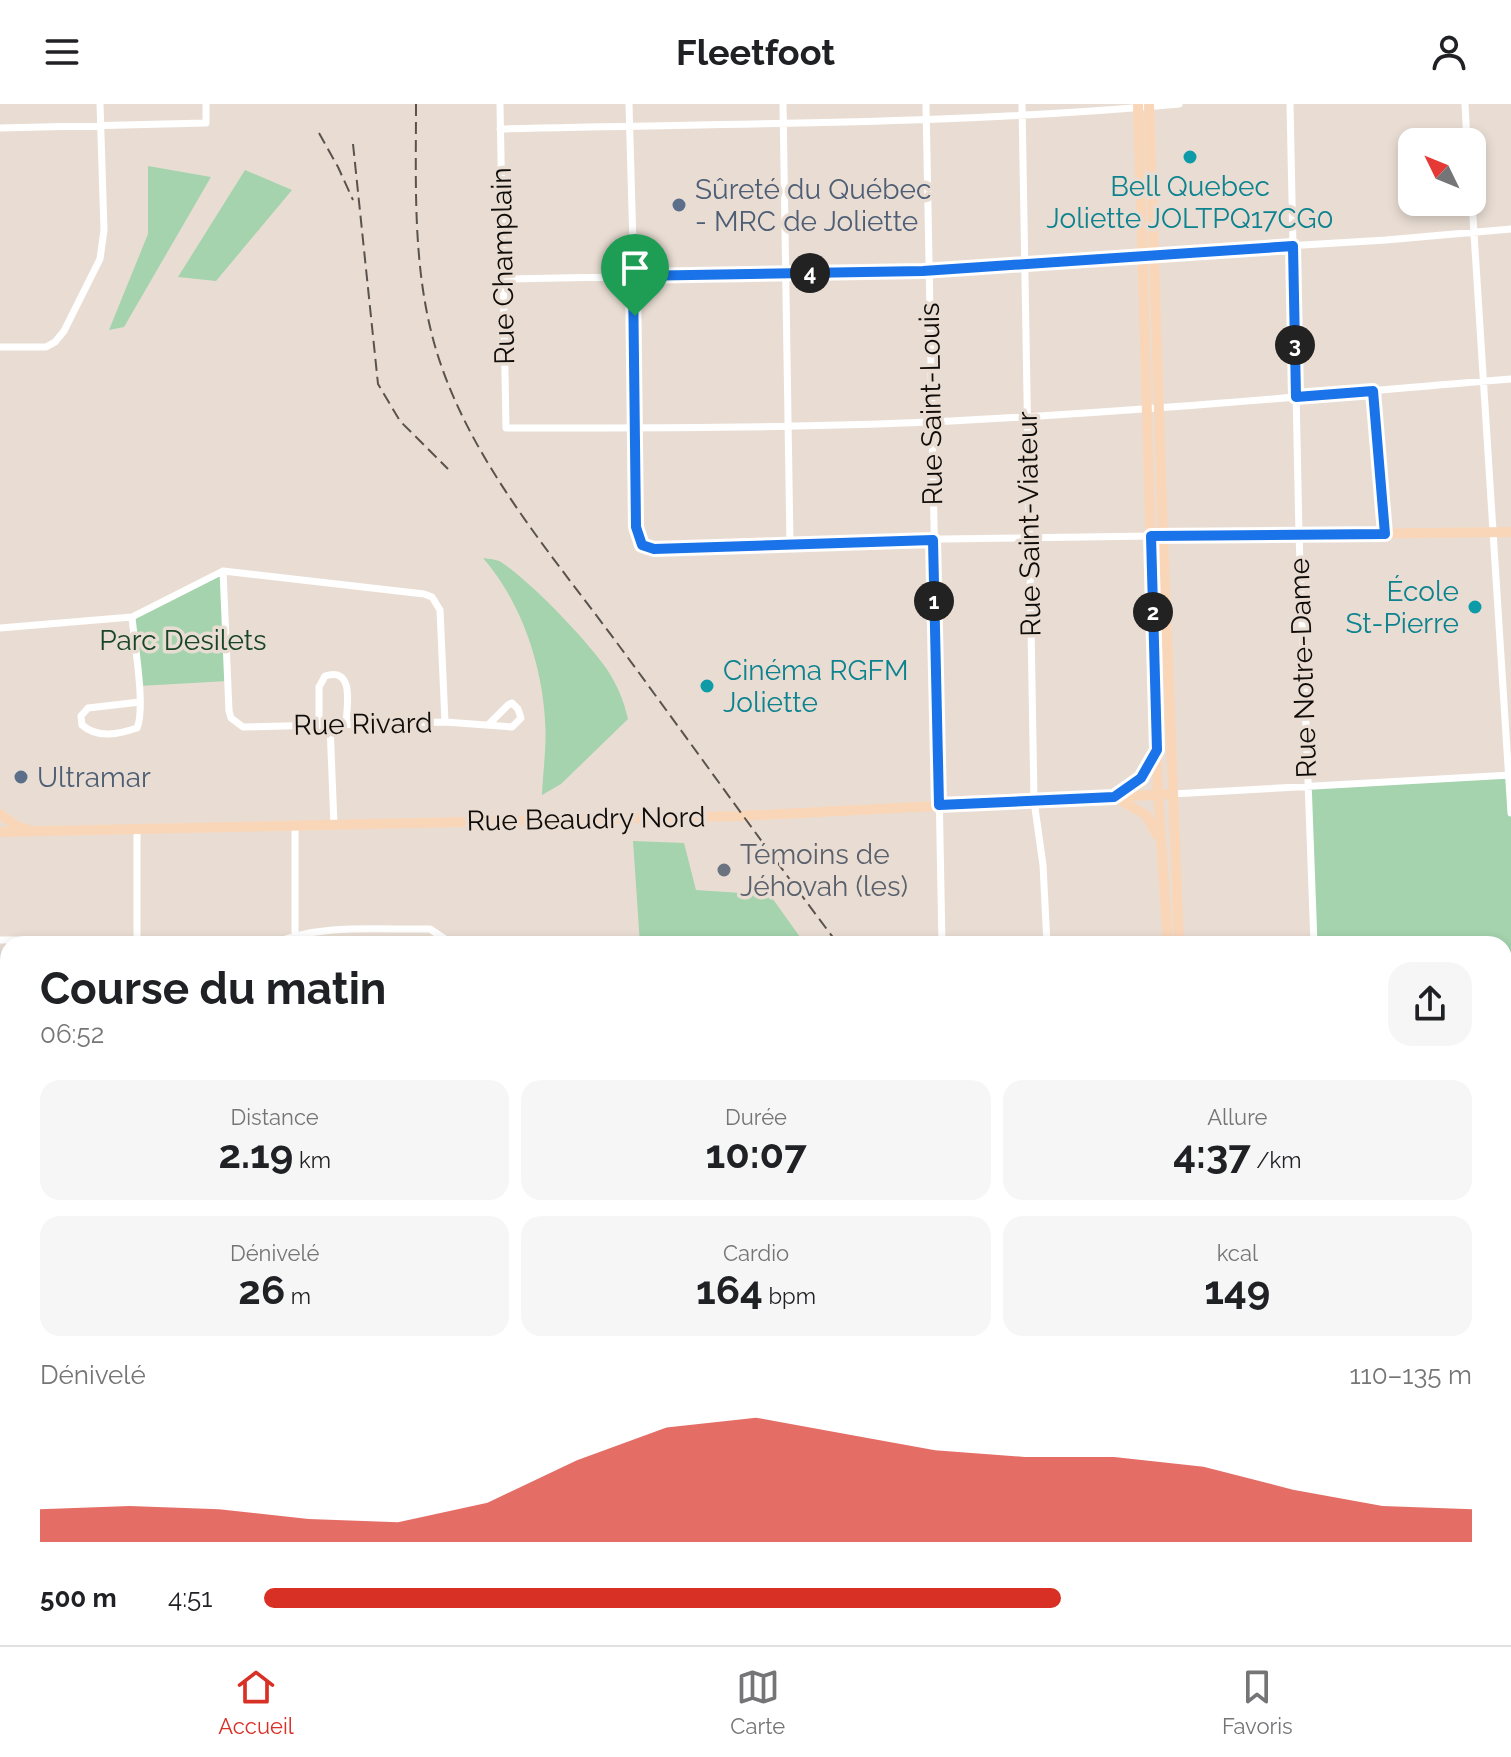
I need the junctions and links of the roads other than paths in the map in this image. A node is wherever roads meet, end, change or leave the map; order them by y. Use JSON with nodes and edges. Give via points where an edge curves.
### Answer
{"nodes":[{"id":1,"x":100,"y":104,"type":"edge"},
{"id":2,"x":206,"y":104,"type":"edge"},
{"id":3,"x":500,"y":104,"type":"edge"},
{"id":4,"x":629,"y":104,"type":"edge"},
{"id":5,"x":783,"y":104,"type":"edge"},
{"id":6,"x":926,"y":104,"type":"edge"},
{"id":7,"x":1022,"y":104,"type":"edge"},
{"id":8,"x":1179,"y":104,"type":"edge"},
{"id":9,"x":1290,"y":104,"type":"edge"},
{"id":10,"x":1465,"y":104,"type":"edge"},
{"id":11,"x":1144,"y":106,"type":"edge"},
{"id":12,"x":1023,"y":116,"type":"junction"},
{"id":13,"x":926,"y":120,"type":"junction"},
{"id":14,"x":784,"y":125,"type":"junction"},
{"id":15,"x":101,"y":126,"type":"junction"},
{"id":16,"x":629,"y":126,"type":"junction"},
{"id":17,"x":0,"y":128,"type":"edge"},
{"id":18,"x":1466,"y":128,"type":"edge"},
{"id":19,"x":500,"y":129,"type":"junction"},
{"id":20,"x":1473,"y":216,"type":"edge"},
{"id":21,"x":1511,"y":229,"type":"edge"},
{"id":22,"x":1474,"y":233,"type":"junction"},
{"id":23,"x":1293,"y":246,"type":"junction"},
{"id":24,"x":1148,"y":254,"type":"junction"},
{"id":25,"x":1025,"y":262,"type":"junction"},
{"id":26,"x":928,"y":270,"type":"junction"},
{"id":27,"x":786,"y":273,"type":"junction"},
{"id":28,"x":633,"y":276,"type":"junction"},
{"id":29,"x":503,"y":279,"type":"junction"},
{"id":30,"x":0,"y":347,"type":"edge"},
{"id":31,"x":1511,"y":379,"type":"edge"},
{"id":32,"x":1484,"y":381,"type":"junction"},
{"id":33,"x":1373,"y":391,"type":"junction"},
{"id":34,"x":1296,"y":397,"type":"junction"},
{"id":35,"x":1153,"y":409,"type":"junction"},
{"id":36,"x":1028,"y":416,"type":"junction"},
{"id":37,"x":931,"y":422,"type":"junction"},
{"id":38,"x":788,"y":426,"type":"junction"},
{"id":39,"x":636,"y":428,"type":"junction"},
{"id":40,"x":1495,"y":532,"type":"junction"},
{"id":41,"x":1511,"y":532,"type":"edge"},
{"id":42,"x":1385,"y":534,"type":"junction"},
{"id":43,"x":1299,"y":535,"type":"junction"},
{"id":44,"x":1157,"y":536,"type":"junction"},
{"id":45,"x":1030,"y":538,"type":"junction"},
{"id":46,"x":933,"y":540,"type":"junction"},
{"id":47,"x":790,"y":545,"type":"junction"},
{"id":48,"x":223,"y":571,"type":"junction"},
{"id":49,"x":132,"y":617,"type":"junction"},
{"id":50,"x":0,"y":628,"type":"edge"},
{"id":51,"x":140,"y":702,"type":"junction"},
{"id":52,"x":445,"y":722,"type":"junction"},
{"id":53,"x":346,"y":724,"type":"junction"},
{"id":54,"x":489,"y":724,"type":"dead end"},
{"id":55,"x":330,"y":725,"type":"junction"},
{"id":56,"x":319,"y":726,"type":"junction"},
{"id":57,"x":1157,"y":750,"type":"junction"},
{"id":58,"x":1510,"y":775,"type":"edge"},
{"id":59,"x":1307,"y":785,"type":"junction"},
{"id":60,"x":1172,"y":794,"type":"junction"},
{"id":61,"x":1158,"y":795,"type":"junction"},
{"id":62,"x":1114,"y":797,"type":"junction"},
{"id":63,"x":1034,"y":801,"type":"junction"},
{"id":64,"x":939,"y":805,"type":"junction"},
{"id":65,"x":1511,"y":813,"type":"edge"},
{"id":66,"x":0,"y":814,"type":"edge"},
{"id":67,"x":334,"y":825,"type":"junction"},
{"id":68,"x":295,"y":826,"type":"junction"},
{"id":69,"x":137,"y":829,"type":"junction"},
{"id":70,"x":37,"y":831,"type":"junction"},
{"id":71,"x":0,"y":832,"type":"edge"},
{"id":72,"x":1162,"y":848,"type":"junction"},
{"id":73,"x":295,"y":934,"type":"junction"},
{"id":74,"x":137,"y":936,"type":"edge"},
{"id":75,"x":291,"y":936,"type":"edge"},
{"id":76,"x":441,"y":936,"type":"edge"},
{"id":77,"x":942,"y":936,"type":"edge"},
{"id":78,"x":1047,"y":936,"type":"edge"},
{"id":79,"x":1168,"y":936,"type":"edge"},
{"id":80,"x":1179,"y":936,"type":"edge"},
{"id":81,"x":1314,"y":936,"type":"edge"}],
"edges":[{"from":1,"to":15,"type":"street"},
{"from":2,"to":15,"type":"street","via":[[206,123]]},
{"from":3,"to":19,"type":"street","name":"Rue Champlain"},
{"from":4,"to":16,"type":"street"},
{"from":5,"to":14,"type":"street"},
{"from":6,"to":13,"type":"street","name":"Rue Saint-Louis"},
{"from":7,"to":12,"type":"street","name":"Rue Saint-Viateur"},
{"from":8,"to":11,"type":"street"},
{"from":9,"to":23,"type":"street","name":"Rue Notre-Dame"},
{"from":10,"to":18,"type":"street"},
{"from":11,"to":12,"type":"street"},
{"from":11,"to":24,"type":"main road"},
{"from":12,"to":13,"type":"street"},
{"from":12,"to":25,"type":"street","name":"Rue Saint-Viateur"},
{"from":13,"to":14,"type":"street"},
{"from":13,"to":26,"type":"street","name":"Rue Saint-Louis"},
{"from":14,"to":16,"type":"street"},
{"from":14,"to":27,"type":"street"},
{"from":15,"to":17,"type":"street"},
{"from":15,"to":30,"type":"street","via":[[100,259],[55,342],[46,347]]},
{"from":16,"to":19,"type":"street"},
{"from":16,"to":28,"type":"street"},
{"from":19,"to":29,"type":"street","name":"Rue Champlain"},
{"from":20,"to":22,"type":"street"},
{"from":21,"to":22,"type":"street"},
{"from":22,"to":23,"type":"street"},
{"from":22,"to":32,"type":"street"},
{"from":23,"to":24,"type":"street"},
{"from":23,"to":34,"type":"street","name":"Rue Notre-Dame"},
{"from":24,"to":25,"type":"street"},
{"from":24,"to":35,"type":"main road"},
{"from":25,"to":26,"type":"street"},
{"from":25,"to":36,"type":"street","name":"Rue Saint-Viateur"},
{"from":26,"to":27,"type":"street"},
{"from":26,"to":37,"type":"street","name":"Rue Saint-Louis"},
{"from":27,"to":28,"type":"street"},
{"from":27,"to":38,"type":"street"},
{"from":28,"to":29,"type":"street"},
{"from":28,"to":39,"type":"street"},
{"from":29,"to":39,"type":"street","name":"Rue Champlain","via":[[506,428]]},
{"from":31,"to":32,"type":"street"},
{"from":32,"to":33,"type":"street"},
{"from":32,"to":40,"type":"street"},
{"from":33,"to":34,"type":"street"},
{"from":33,"to":42,"type":"street"},
{"from":34,"to":35,"type":"street"},
{"from":34,"to":43,"type":"street","name":"Rue Notre-Dame"},
{"from":35,"to":36,"type":"street"},
{"from":35,"to":44,"type":"main road"},
{"from":36,"to":37,"type":"street"},
{"from":36,"to":45,"type":"street","name":"Rue Saint-Viateur"},
{"from":37,"to":38,"type":"street"},
{"from":37,"to":46,"type":"street","name":"Rue Saint-Louis"},
{"from":38,"to":39,"type":"street"},
{"from":38,"to":47,"type":"street"},
{"from":39,"to":47,"type":"street","via":[[636,527],[642,545]]},
{"from":40,"to":41,"type":"main road"},
{"from":40,"to":42,"type":"main road"},
{"from":40,"to":58,"type":"street"},
{"from":42,"to":43,"type":"main road"},
{"from":43,"to":44,"type":"main road"},
{"from":43,"to":59,"type":"street","name":"Rue Notre-Dame"},
{"from":44,"to":45,"type":"street"},
{"from":44,"to":57,"type":"main road"},
{"from":44,"to":60,"type":"main road"},
{"from":45,"to":46,"type":"street"},
{"from":45,"to":63,"type":"street","name":"Rue Saint-Viateur"},
{"from":46,"to":47,"type":"street"},
{"from":46,"to":64,"type":"street","name":"Rue Saint-Louis"},
{"from":48,"to":49,"type":"street"},
{"from":48,"to":52,"type":"street","via":[[432,597],[440,610]]},
{"from":48,"to":56,"type":"street","name":"Rue Rivard","via":[[231,718],[243,727]]},
{"from":49,"to":50,"type":"street"},
{"from":49,"to":51,"type":"street"},
{"from":51,"to":51,"type":"street","via":[[88,708],[82,725],[98,734],[132,730],[140,722]]},
{"from":52,"to":53,"type":"street","name":"Rue Rivard"},
{"from":52,"to":54,"type":"street","name":"Rue Rivard"},
{"from":53,"to":55,"type":"street","name":"Rue Rivard"},
{"from":53,"to":56,"type":"street","via":[[348,689],[342,676],[331,674],[319,687]]},
{"from":55,"to":56,"type":"street","name":"Rue Rivard"},
{"from":55,"to":67,"type":"street"},
{"from":57,"to":61,"type":"main road"},
{"from":57,"to":62,"type":"main road","via":[[1141,778]]},
{"from":58,"to":59,"type":"street"},
{"from":58,"to":65,"type":"street"},
{"from":59,"to":60,"type":"street"},
{"from":59,"to":81,"type":"street","name":"Rue Notre-Dame"},
{"from":60,"to":61,"type":"main road","name":"Rue Beaudry Nord"},
{"from":60,"to":80,"type":"main road"},
{"from":61,"to":62,"type":"main road","name":"Rue Beaudry Nord"},
{"from":61,"to":72,"type":"main road"},
{"from":62,"to":63,"type":"main road","name":"Rue Beaudry Nord"},
{"from":62,"to":72,"type":"main road","via":[[1146,815]]},
{"from":63,"to":64,"type":"main road","name":"Rue Beaudry Nord"},
{"from":63,"to":78,"type":"street","name":"Rue Saint-Viateur"},
{"from":64,"to":67,"type":"main road","name":"Rue Beaudry Nord","via":[[741,816]]},
{"from":64,"to":77,"type":"street","name":"Rue Saint-Louis"},
{"from":66,"to":70,"type":"main road","via":[[18,827]]},
{"from":67,"to":68,"type":"main road","name":"Rue Beaudry Nord"},
{"from":68,"to":69,"type":"main road","name":"Rue Beaudry Nord"},
{"from":68,"to":73,"type":"street"},
{"from":69,"to":70,"type":"main road","name":"Rue Beaudry Nord"},
{"from":69,"to":74,"type":"street"},
{"from":70,"to":71,"type":"main road","name":"Rue Beaudry Nord"},
{"from":72,"to":79,"type":"main road"},
{"from":73,"to":75,"type":"street"},
{"from":73,"to":76,"type":"street","via":[[430,929]]}]}
